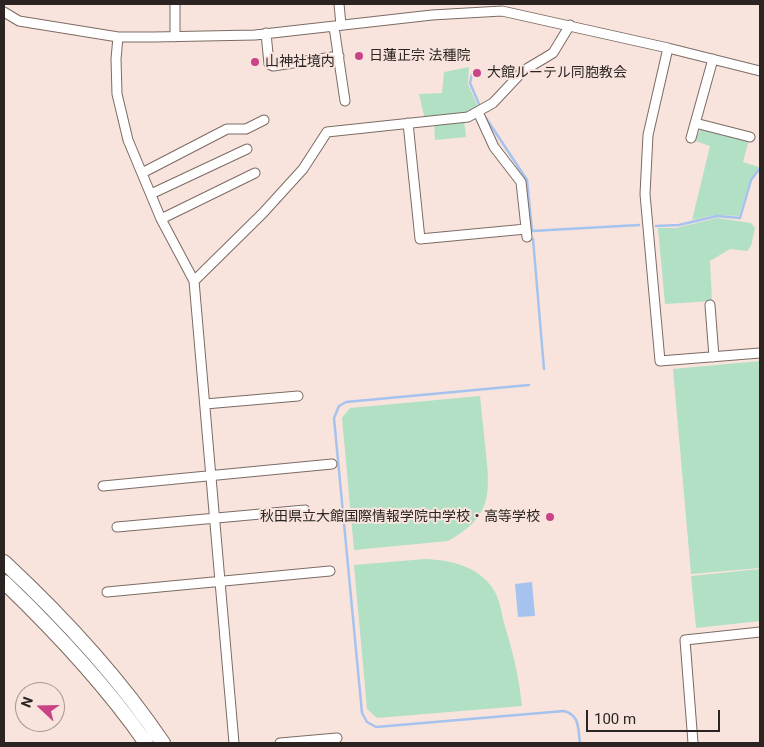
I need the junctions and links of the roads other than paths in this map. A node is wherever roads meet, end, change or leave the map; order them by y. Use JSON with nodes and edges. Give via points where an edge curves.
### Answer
{"nodes":[{"id":1,"x":175,"y":4,"type":"edge"},
{"id":2,"x":339,"y":4,"type":"edge"},
{"id":3,"x":490,"y":7,"type":"edge"},
{"id":4,"x":5,"y":16,"type":"edge"},
{"id":5,"x":570,"y":25,"type":"junction"},
{"id":6,"x":338,"y":26,"type":"junction"},
{"id":7,"x":266,"y":33,"type":"junction"},
{"id":8,"x":118,"y":37,"type":"junction"},
{"id":9,"x":175,"y":37,"type":"junction"},
{"id":10,"x":668,"y":48,"type":"junction"},
{"id":11,"x":339,"y":56,"type":"junction"},
{"id":12,"x":712,"y":59,"type":"junction"},
{"id":13,"x":760,"y":71,"type":"edge"},
{"id":14,"x":345,"y":100,"type":"dead end"},
{"id":15,"x":478,"y":112,"type":"junction"},
{"id":16,"x":264,"y":120,"type":"dead end"},
{"id":17,"x":408,"y":123,"type":"junction"},
{"id":18,"x":695,"y":123,"type":"junction"},
{"id":19,"x":750,"y":136,"type":"dead end"},
{"id":20,"x":691,"y":138,"type":"dead end"},
{"id":21,"x":247,"y":149,"type":"dead end"},
{"id":22,"x":142,"y":174,"type":"junction"},
{"id":23,"x":255,"y":174,"type":"dead end"},
{"id":24,"x":151,"y":194,"type":"junction"},
{"id":25,"x":161,"y":220,"type":"junction"},
{"id":26,"x":194,"y":281,"type":"junction"},
{"id":27,"x":710,"y":306,"type":"dead end"},
{"id":28,"x":760,"y":353,"type":"edge"},
{"id":29,"x":714,"y":357,"type":"junction"},
{"id":30,"x":298,"y":396,"type":"dead end"},
{"id":31,"x":204,"y":404,"type":"junction"},
{"id":32,"x":332,"y":464,"type":"dead end"},
{"id":33,"x":211,"y":476,"type":"junction"},
{"id":34,"x":103,"y":486,"type":"dead end"},
{"id":35,"x":305,"y":510,"type":"dead end"},
{"id":36,"x":215,"y":518,"type":"junction"},
{"id":37,"x":117,"y":527,"type":"dead end"},
{"id":38,"x":4,"y":562,"type":"edge"},
{"id":39,"x":330,"y":571,"type":"dead end"},
{"id":40,"x":4,"y":582,"type":"edge"},
{"id":41,"x":220,"y":582,"type":"junction"},
{"id":42,"x":107,"y":592,"type":"dead end"},
{"id":43,"x":760,"y":632,"type":"edge"},
{"id":44,"x":336,"y":738,"type":"dead end"},
{"id":45,"x":146,"y":743,"type":"edge"},
{"id":46,"x":163,"y":743,"type":"edge"},
{"id":47,"x":234,"y":743,"type":"edge"},
{"id":48,"x":280,"y":743,"type":"edge"},
{"id":49,"x":694,"y":743,"type":"edge"}],
"edges":[{"from":1,"to":9,"type":"street"},
{"from":2,"to":6,"type":"street"},
{"from":3,"to":5,"type":"street"},
{"from":3,"to":6,"type":"street"},
{"from":4,"to":8,"type":"street"},
{"from":5,"to":10,"type":"street"},
{"from":5,"to":15,"type":"street","via":[[553,53],[523,71],[493,103]]},
{"from":6,"to":7,"type":"street"},
{"from":6,"to":11,"type":"street"},
{"from":7,"to":9,"type":"street"},
{"from":7,"to":11,"type":"street","via":[[269,64],[273,66]]},
{"from":8,"to":9,"type":"street"},
{"from":8,"to":22,"type":"street","via":[[116,59],[120,114]]},
{"from":10,"to":12,"type":"street"},
{"from":10,"to":29,"type":"street","via":[[648,135],[645,194],[660,362]]},
{"from":11,"to":14,"type":"street"},
{"from":12,"to":13,"type":"street"},
{"from":12,"to":18,"type":"street"},
{"from":15,"to":17,"type":"street"},
{"from":15,"to":17,"type":"street","via":[[494,147],[521,182],[526,233],[420,239]]},
{"from":16,"to":22,"type":"street","via":[[246,129],[227,129]]},
{"from":17,"to":26,"type":"street","via":[[327,132],[290,184]]},
{"from":18,"to":19,"type":"street"},
{"from":18,"to":20,"type":"street"},
{"from":21,"to":24,"type":"street"},
{"from":22,"to":24,"type":"street"},
{"from":23,"to":25,"type":"street"},
{"from":24,"to":25,"type":"street"},
{"from":25,"to":26,"type":"street"},
{"from":26,"to":31,"type":"street"},
{"from":27,"to":29,"type":"street"},
{"from":28,"to":29,"type":"street"},
{"from":30,"to":31,"type":"street"},
{"from":31,"to":33,"type":"street"},
{"from":32,"to":33,"type":"street"},
{"from":33,"to":34,"type":"street"},
{"from":33,"to":36,"type":"street"},
{"from":35,"to":36,"type":"street"},
{"from":36,"to":37,"type":"street"},
{"from":36,"to":41,"type":"street"},
{"from":38,"to":46,"type":"highway","via":[[92,650]]},
{"from":39,"to":41,"type":"street"},
{"from":40,"to":45,"type":"highway","via":[[78,657]]},
{"from":41,"to":42,"type":"street"},
{"from":41,"to":47,"type":"street"},
{"from":43,"to":49,"type":"street","via":[[685,640]]},
{"from":44,"to":48,"type":"street"}]}
